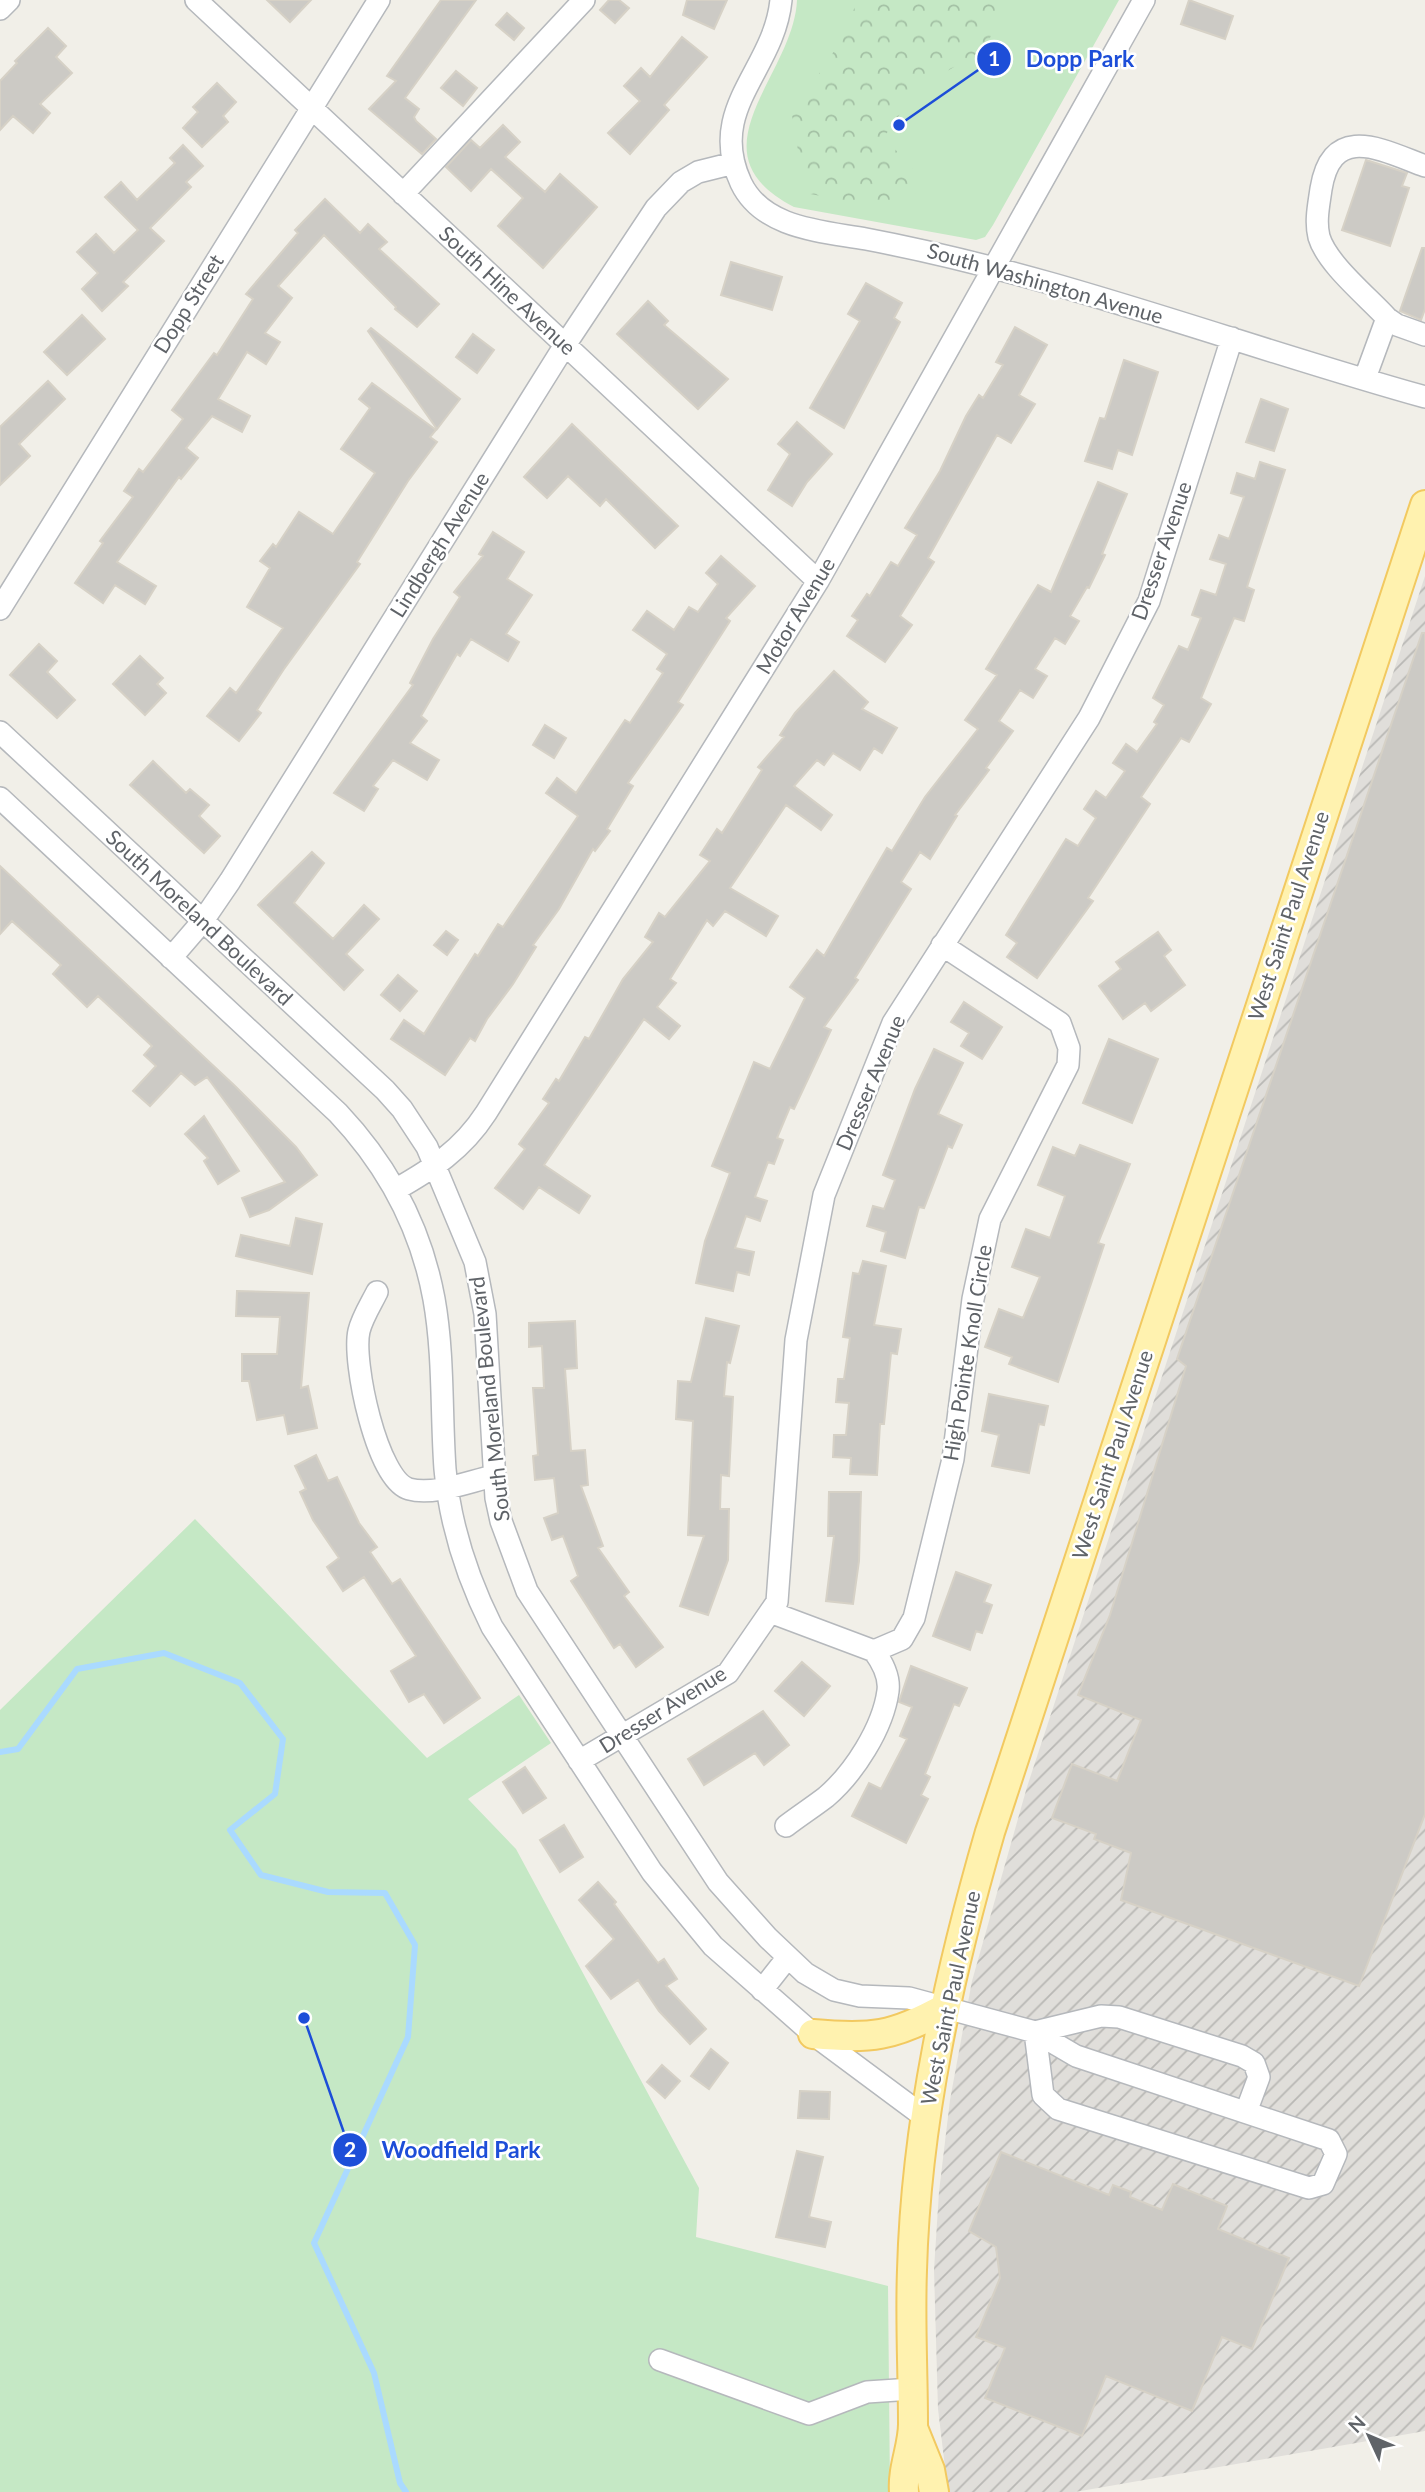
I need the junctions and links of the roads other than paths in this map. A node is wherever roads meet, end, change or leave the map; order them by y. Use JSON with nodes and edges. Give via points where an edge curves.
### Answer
{"nodes":[{"id":1,"x":9,"y":0,"type":"edge"},
{"id":2,"x":196,"y":0,"type":"edge"},
{"id":3,"x":379,"y":0,"type":"edge"},
{"id":4,"x":584,"y":0,"type":"edge"},
{"id":5,"x":781,"y":0,"type":"edge"},
{"id":6,"x":1144,"y":0,"type":"edge"},
{"id":7,"x":0,"y":9,"type":"edge"},
{"id":8,"x":312,"y":109,"type":"junction"},
{"id":9,"x":734,"y":163,"type":"junction"},
{"id":10,"x":1425,"y":166,"type":"edge"},
{"id":11,"x":403,"y":194,"type":"junction"},
{"id":12,"x":993,"y":265,"type":"junction"},
{"id":13,"x":1387,"y":318,"type":"junction"},
{"id":14,"x":1425,"y":335,"type":"edge"},
{"id":15,"x":1231,"y":338,"type":"junction"},
{"id":16,"x":565,"y":345,"type":"junction"},
{"id":17,"x":1365,"y":378,"type":"junction"},
{"id":18,"x":1425,"y":397,"type":"edge"},
{"id":19,"x":1425,"y":505,"type":"edge"},
{"id":20,"x":818,"y":581,"type":"junction"},
{"id":21,"x":0,"y":609,"type":"edge"},
{"id":22,"x":0,"y":732,"type":"edge"},
{"id":23,"x":0,"y":798,"type":"edge"},
{"id":24,"x":202,"y":922,"type":"junction"},
{"id":25,"x":942,"y":945,"type":"junction"},
{"id":26,"x":172,"y":958,"type":"junction"},
{"id":27,"x":437,"y":1166,"type":"junction"},
{"id":28,"x":394,"y":1190,"type":"junction"},
{"id":29,"x":377,"y":1292,"type":"dead end"},
{"id":30,"x":494,"y":1476,"type":"junction"},
{"id":31,"x":448,"y":1486,"type":"junction"},
{"id":32,"x":770,"y":1612,"type":"junction"},
{"id":33,"x":874,"y":1651,"type":"junction"},
{"id":34,"x":621,"y":1738,"type":"junction"},
{"id":35,"x":579,"y":1761,"type":"junction"},
{"id":36,"x":786,"y":1826,"type":"dead end"},
{"id":37,"x":788,"y":1957,"type":"junction"},
{"id":38,"x":762,"y":1990,"type":"junction"},
{"id":39,"x":945,"y":2008,"type":"junction"},
{"id":40,"x":1035,"y":2032,"type":"junction"},
{"id":41,"x":813,"y":2034,"type":"junction"},
{"id":42,"x":1246,"y":2112,"type":"junction"},
{"id":43,"x":926,"y":2118,"type":"junction"},
{"id":44,"x":660,"y":2360,"type":"dead end"},
{"id":45,"x":912,"y":2389,"type":"junction"},
{"id":46,"x":913,"y":2428,"type":"junction"},
{"id":47,"x":904,"y":2492,"type":"edge"},
{"id":48,"x":934,"y":2492,"type":"edge"}],
"edges":[{"from":1,"to":7,"type":"street"},
{"from":2,"to":8,"type":"street","name":"South Hine Avenue"},
{"from":3,"to":8,"type":"street","name":"Dopp Street"},
{"from":4,"to":11,"type":"street"},
{"from":5,"to":9,"type":"street","name":"South Washington Avenue","via":[[772,40],[734,110],[730,138]]},
{"from":6,"to":12,"type":"street","name":"Motor Avenue"},
{"from":8,"to":11,"type":"street","name":"South Hine Avenue"},
{"from":8,"to":21,"type":"street","name":"Dopp Street"},
{"from":9,"to":12,"type":"street","name":"South Washington Avenue","via":[[755,202],[786,222]]},
{"from":9,"to":16,"type":"street","name":"Lindbergh Avenue","via":[[698,172],[669,194]]},
{"from":10,"to":13,"type":"street","via":[[1359,145],[1337,152],[1322,182],[1319,237],[1331,260]]},
{"from":11,"to":16,"type":"street","name":"South Hine Avenue"},
{"from":12,"to":15,"type":"street","name":"South Washington Avenue"},
{"from":12,"to":20,"type":"street","name":"Motor Avenue"},
{"from":13,"to":14,"type":"street"},
{"from":13,"to":17,"type":"street"},
{"from":15,"to":17,"type":"street","name":"South Washington Avenue"},
{"from":15,"to":25,"type":"street","name":"Dresser Avenue","via":[[1149,601],[1089,718]]},
{"from":16,"to":20,"type":"street","name":"South Hine Avenue"},
{"from":16,"to":24,"type":"street","name":"Lindbergh Avenue"},
{"from":17,"to":18,"type":"street","name":"South Washington Avenue"},
{"from":19,"to":39,"type":"main road","name":"West Saint Paul Avenue","via":[[990,1832]]},
{"from":20,"to":27,"type":"street","name":"Motor Avenue","via":[[486,1113],[469,1139]]},
{"from":22,"to":24,"type":"street","name":"South Moreland Boulevard"},
{"from":23,"to":26,"type":"street","name":"South Moreland Boulevard"},
{"from":24,"to":26,"type":"street","name":"Lindbergh Avenue"},
{"from":24,"to":27,"type":"street","name":"South Moreland Boulevard","via":[[385,1090]]},
{"from":25,"to":32,"type":"street","name":"Dresser Avenue","via":[[893,1023],[824,1195],[796,1340],[777,1602]]},
{"from":25,"to":33,"type":"street","name":"High Pointe Knoll Circle","via":[[1060,1023],[1069,1048],[1068,1065],[990,1219],[973,1299],[953,1459],[914,1618],[902,1639]]},
{"from":26,"to":28,"type":"street","name":"South Moreland Boulevard","via":[[338,1113],[367,1144]]},
{"from":27,"to":28,"type":"street","name":"Motor Avenue"},
{"from":27,"to":30,"type":"street","name":"South Moreland Boulevard","via":[[468,1239],[485,1314]]},
{"from":28,"to":31,"type":"street","name":"South Moreland Boulevard","via":[[409,1214],[434,1297]]},
{"from":29,"to":31,"type":"street","via":[[359,1330],[358,1353],[379,1447],[404,1487],[420,1491]]},
{"from":30,"to":31,"type":"street"},
{"from":30,"to":34,"type":"street","name":"South Moreland Boulevard","via":[[501,1521],[527,1591]]},
{"from":31,"to":35,"type":"street","name":"South Moreland Boulevard","via":[[460,1550],[478,1600]]},
{"from":32,"to":33,"type":"street"},
{"from":32,"to":34,"type":"street","name":"Dresser Avenue","via":[[728,1673]]},
{"from":33,"to":36,"type":"street","via":[[889,1689],[878,1721],[854,1767],[827,1796]]},
{"from":34,"to":35,"type":"street","name":"Dresser Avenue"},
{"from":34,"to":37,"type":"street","name":"South Moreland Boulevard","via":[[718,1882]]},
{"from":35,"to":38,"type":"street","name":"South Moreland Boulevard","via":[[676,1902],[713,1946]]},
{"from":37,"to":38,"type":"street"},
{"from":37,"to":39,"type":"street","name":"South Moreland Boulevard","via":[[834,1990],[909,1998]]},
{"from":38,"to":41,"type":"street","name":"South Moreland Boulevard"},
{"from":39,"to":40,"type":"street","name":"South Moreland Boulevard"},
{"from":39,"to":41,"type":"main road","via":[[913,2026],[879,2036]]},
{"from":39,"to":43,"type":"main road","name":"West Saint Paul Avenue"},
{"from":40,"to":42,"type":"street","via":[[1076,2056]]},
{"from":40,"to":42,"type":"street","via":[[1101,2016],[1119,2017],[1242,2056],[1254,2063],[1259,2077]]},
{"from":40,"to":42,"type":"street","via":[[1043,2095],[1058,2109],[1309,2188],[1323,2183],[1336,2154],[1329,2140]]},
{"from":41,"to":43,"type":"street","name":"South Moreland Boulevard"},
{"from":43,"to":45,"type":"main road","name":"West Saint Paul Avenue","via":[[912,2270]]},
{"from":44,"to":45,"type":"street","via":[[809,2414],[867,2392]]},
{"from":45,"to":46,"type":"main road","name":"West Saint Paul Avenue"},
{"from":46,"to":47,"type":"main road","name":"West Saint Paul Avenue","via":[[902,2476]]},
{"from":46,"to":48,"type":"main road","name":"West Saint Paul Avenue"}]}
